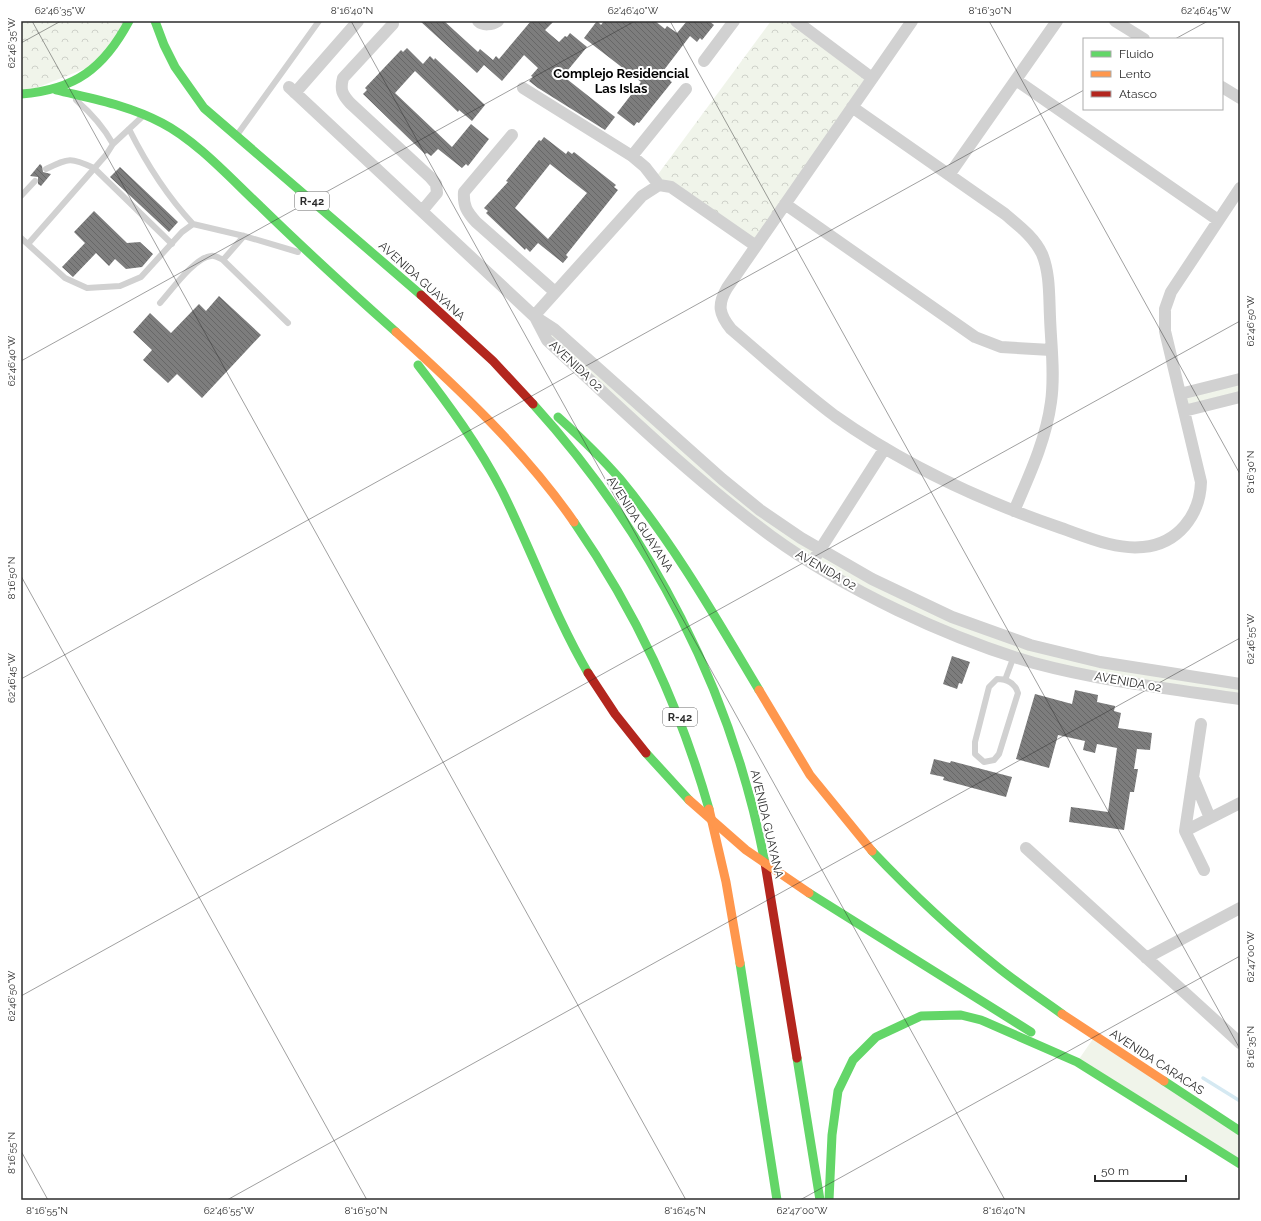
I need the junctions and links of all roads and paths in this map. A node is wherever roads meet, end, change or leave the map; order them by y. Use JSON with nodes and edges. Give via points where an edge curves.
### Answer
{"nodes":[{"id":1,"x":129,"y":21,"type":"edge"},
{"id":2,"x":155,"y":21,"type":"edge"},
{"id":3,"x":319,"y":21,"type":"edge"},
{"id":4,"x":358,"y":21,"type":"edge"},
{"id":5,"x":478,"y":21,"type":"edge"},
{"id":6,"x":498,"y":21,"type":"edge"},
{"id":7,"x":734,"y":21,"type":"edge"},
{"id":8,"x":796,"y":21,"type":"edge"},
{"id":9,"x":912,"y":21,"type":"edge"},
{"id":10,"x":1057,"y":21,"type":"edge"},
{"id":11,"x":1115,"y":21,"type":"edge"},
{"id":12,"x":393,"y":24,"type":"dead end"},
{"id":13,"x":1142,"y":38,"type":"edge"},
{"id":14,"x":704,"y":61,"type":"dead end"},
{"id":15,"x":872,"y":78,"type":"junction"},
{"id":16,"x":1016,"y":80,"type":"junction"},
{"id":17,"x":523,"y":88,"type":"dead end"},
{"id":18,"x":1223,"y":88,"type":"edge"},
{"id":19,"x":686,"y":89,"type":"dead end"},
{"id":20,"x":56,"y":90,"type":"junction"},
{"id":21,"x":69,"y":93,"type":"junction"},
{"id":22,"x":21,"y":94,"type":"edge"},
{"id":23,"x":39,"y":94,"type":"junction"},
{"id":24,"x":1240,"y":98,"type":"edge"},
{"id":25,"x":21,"y":99,"type":"edge"},
{"id":26,"x":852,"y":107,"type":"junction"},
{"id":27,"x":144,"y":114,"type":"junction"},
{"id":28,"x":129,"y":129,"type":"junction"},
{"id":29,"x":512,"y":135,"type":"dead end"},
{"id":30,"x":236,"y":136,"type":"junction"},
{"id":31,"x":113,"y":144,"type":"junction"},
{"id":32,"x":632,"y":156,"type":"junction"},
{"id":33,"x":94,"y":168,"type":"junction"},
{"id":34,"x":46,"y":169,"type":"dead end"},
{"id":35,"x":949,"y":175,"type":"junction"},
{"id":36,"x":35,"y":181,"type":"dead end"},
{"id":37,"x":659,"y":185,"type":"junction"},
{"id":38,"x":1240,"y":188,"type":"edge"},
{"id":39,"x":21,"y":196,"type":"edge"},
{"id":40,"x":785,"y":204,"type":"junction"},
{"id":41,"x":422,"y":211,"type":"junction"},
{"id":42,"x":1218,"y":220,"type":"junction"},
{"id":43,"x":193,"y":224,"type":"junction"},
{"id":44,"x":244,"y":236,"type":"junction"},
{"id":45,"x":21,"y":238,"type":"edge"},
{"id":46,"x":28,"y":244,"type":"junction"},
{"id":47,"x":172,"y":244,"type":"junction"},
{"id":48,"x":756,"y":246,"type":"junction"},
{"id":49,"x":310,"y":255,"type":"junction"},
{"id":50,"x":223,"y":260,"type":"junction"},
{"id":51,"x":555,"y":292,"type":"junction"},
{"id":52,"x":160,"y":303,"type":"dead end"},
{"id":53,"x":534,"y":316,"type":"junction"},
{"id":54,"x":288,"y":323,"type":"dead end"},
{"id":55,"x":388,"y":326,"type":"junction"},
{"id":56,"x":1052,"y":350,"type":"junction"},
{"id":57,"x":494,"y":363,"type":"junction"},
{"id":58,"x":1240,"y":379,"type":"edge"},
{"id":59,"x":1180,"y":394,"type":"junction"},
{"id":60,"x":1240,"y":397,"type":"edge"},
{"id":61,"x":1184,"y":411,"type":"junction"},
{"id":62,"x":886,"y":448,"type":"junction"},
{"id":63,"x":1014,"y":511,"type":"junction"},
{"id":64,"x":820,"y":549,"type":"junction"},
{"id":65,"x":812,"y":562,"type":"junction"},
{"id":66,"x":1014,"y":656,"type":"junction"},
{"id":67,"x":1143,"y":669,"type":"junction"},
{"id":68,"x":1005,"y":680,"type":"junction"},
{"id":69,"x":1240,"y":684,"type":"edge"},
{"id":70,"x":1140,"y":685,"type":"junction"},
{"id":71,"x":1240,"y":699,"type":"edge"},
{"id":72,"x":1201,"y":724,"type":"dead end"},
{"id":73,"x":1193,"y":777,"type":"junction"},
{"id":74,"x":1240,"y":803,"type":"edge"},
{"id":75,"x":1210,"y":818,"type":"junction"},
{"id":76,"x":1185,"y":831,"type":"junction"},
{"id":77,"x":1026,"y":848,"type":"dead end"},
{"id":78,"x":1204,"y":870,"type":"dead end"},
{"id":79,"x":1240,"y":908,"type":"edge"},
{"id":80,"x":1146,"y":958,"type":"junction"},
{"id":81,"x":1240,"y":1043,"type":"edge"},
{"id":82,"x":1077,"y":1062,"type":"junction"},
{"id":83,"x":1240,"y":1131,"type":"edge"},
{"id":84,"x":1240,"y":1164,"type":"edge"},
{"id":85,"x":777,"y":1200,"type":"edge"},
{"id":86,"x":820,"y":1200,"type":"edge"},
{"id":87,"x":829,"y":1200,"type":"edge"}],
"edges":[{"from":1,"to":20,"type":"main road","number":"R-42","via":[[114,48],[102,62],[73,82]]},
{"from":2,"to":30,"type":"main road","name":"AVENIDA GUAYANA","number":"R-42","via":[[167,56],[177,74],[204,108]]},
{"from":3,"to":30,"type":"lane"},
{"from":4,"to":41,"type":"street","via":[[292,90]]},
{"from":5,"to":6,"type":"street","via":[[487,24]]},
{"from":7,"to":14,"type":"street"},
{"from":8,"to":15,"type":"street"},
{"from":9,"to":15,"type":"street"},
{"from":10,"to":16,"type":"street"},
{"from":11,"to":13,"type":"street"},
{"from":12,"to":41,"type":"street","via":[[343,78],[340,87],[342,95],[418,164],[436,184],[437,193]]},
{"from":15,"to":26,"type":"street"},
{"from":16,"to":35,"type":"street"},
{"from":16,"to":42,"type":"street"},
{"from":17,"to":32,"type":"street"},
{"from":18,"to":24,"type":"street"},
{"from":19,"to":32,"type":"street"},
{"from":20,"to":21,"type":"main road","number":"R-42"},
{"from":20,"to":23,"type":"main road","number":"R-42"},
{"from":21,"to":27,"type":"main road","number":"R-42","via":[[124,105]]},
{"from":21,"to":31,"type":"lane","via":[[94,116]]},
{"from":22,"to":23,"type":"main road","number":"R-42"},
{"from":23,"to":25,"type":"street"},
{"from":26,"to":35,"type":"street"},
{"from":26,"to":40,"type":"street"},
{"from":27,"to":28,"type":"lane"},
{"from":27,"to":49,"type":"main road","number":"R-42","via":[[182,135],[239,185]]},
{"from":28,"to":31,"type":"lane"},
{"from":28,"to":43,"type":"lane","via":[[157,181]]},
{"from":29,"to":51,"type":"street","via":[[464,192],[463,202],[466,211],[476,222]]},
{"from":30,"to":57,"type":"main road","name":"AVENIDA GUAYANA","number":"R-42","via":[[412,288]]},
{"from":31,"to":33,"type":"lane"},
{"from":32,"to":37,"type":"street","via":[[645,167]]},
{"from":33,"to":34,"type":"lane","via":[[79,161],[66,159]]},
{"from":33,"to":46,"type":"lane"},
{"from":33,"to":47,"type":"lane"},
{"from":35,"to":56,"type":"street","via":[[1020,226],[1036,244],[1046,266]]},
{"from":36,"to":39,"type":"lane"},
{"from":37,"to":48,"type":"street","via":[[671,187]]},
{"from":37,"to":51,"type":"street","via":[[642,196]]},
{"from":38,"to":42,"type":"street"},
{"from":40,"to":48,"type":"street"},
{"from":40,"to":56,"type":"street","via":[[975,337],[1001,346]]},
{"from":41,"to":53,"type":"street"},
{"from":42,"to":59,"type":"street","via":[[1183,271],[1167,301],[1165,331]]},
{"from":43,"to":44,"type":"lane"},
{"from":43,"to":47,"type":"lane"},
{"from":44,"to":49,"type":"lane"},
{"from":44,"to":50,"type":"lane"},
{"from":45,"to":46,"type":"lane"},
{"from":46,"to":47,"type":"lane","via":[[65,278],[87,288],[120,286],[141,277]]},
{"from":48,"to":62,"type":"street","via":[[722,296],[720,309],[724,320],[731,329],[811,397]]},
{"from":49,"to":55,"type":"main road","number":"R-42"},
{"from":50,"to":52,"type":"lane","via":[[212,255],[200,260]]},
{"from":50,"to":54,"type":"lane"},
{"from":51,"to":53,"type":"street"},
{"from":53,"to":64,"type":"street","name":"AVENIDA 02","via":[[554,329],[745,497],[780,524]]},
{"from":53,"to":65,"type":"street","name":"AVENIDA 02","via":[[547,340],[667,449],[745,516],[772,537]]},
{"from":55,"to":82,"type":"main road","bridge":true,"via":[[442,395],[485,460],[578,656],[601,693],[640,747],[689,800],[744,848],[809,893]]},
{"from":55,"to":85,"type":"main road","number":"R-42","via":[[493,424],[545,484],[614,581],[658,665],[698,769],[724,869]]},
{"from":56,"to":63,"type":"street","via":[[1053,383],[1049,416],[1031,472]]},
{"from":57,"to":83,"type":"main road","name":"AVENIDA CARACAS","via":[[573,429],[635,497],[677,556],[810,774],[853,829],[916,896],[986,958],[1062,1014]]},
{"from":57,"to":86,"type":"main road","name":"AVENIDA GUAYANA","number":"R-42","via":[[563,436],[631,528],[670,592],[692,635],[721,703],[745,775],[761,842]]},
{"from":58,"to":59,"type":"street"},
{"from":59,"to":61,"type":"street"},
{"from":60,"to":61,"type":"street"},
{"from":61,"to":63,"type":"street","via":[[1199,468],[1201,495],[1190,521],[1168,539],[1144,547],[1122,547]]},
{"from":62,"to":63,"type":"street","via":[[959,487]]},
{"from":62,"to":64,"type":"street"},
{"from":64,"to":65,"type":"street"},
{"from":64,"to":67,"type":"street","name":"AVENIDA 02","via":[[905,596],[982,629],[1076,657]]},
{"from":65,"to":66,"type":"street","name":"AVENIDA 02","via":[[904,613],[944,631]]},
{"from":66,"to":68,"type":"lane"},
{"from":66,"to":70,"type":"street","name":"AVENIDA 02","via":[[1052,667]]},
{"from":67,"to":69,"type":"street","name":"AVENIDA 02"},
{"from":67,"to":70,"type":"street"},
{"from":68,"to":68,"type":"lane","via":[[997,679],[989,687],[974,748],[979,759],[984,762],[994,760],[999,754],[1017,699],[1016,688]]},
{"from":70,"to":71,"type":"street","name":"AVENIDA 02"},
{"from":72,"to":73,"type":"street"},
{"from":73,"to":75,"type":"street"},
{"from":73,"to":76,"type":"street"},
{"from":74,"to":75,"type":"street"},
{"from":75,"to":76,"type":"street"},
{"from":76,"to":78,"type":"street"},
{"from":77,"to":80,"type":"street"},
{"from":79,"to":80,"type":"street"},
{"from":80,"to":81,"type":"street"},
{"from":82,"to":84,"type":"main road"},
{"from":82,"to":87,"type":"main road","via":[[981,1020],[960,1015],[921,1016],[876,1037],[852,1060],[838,1091],[832,1135]]}]}
